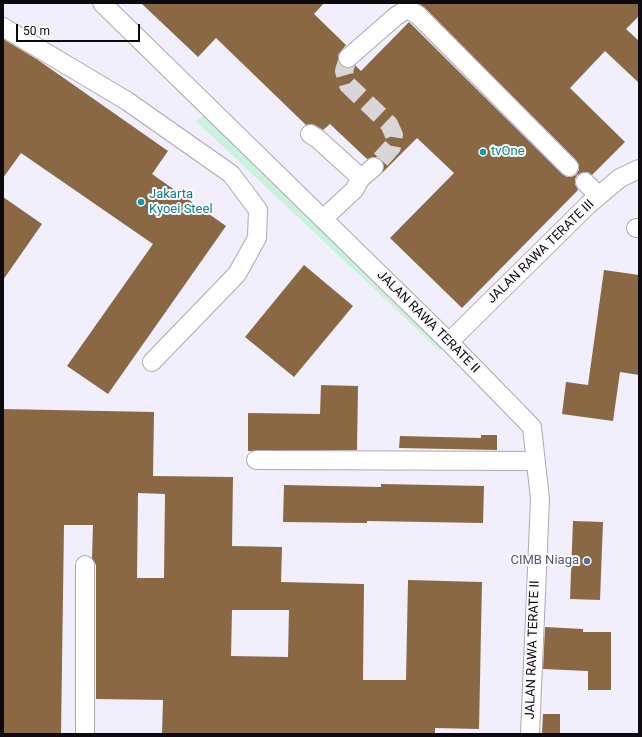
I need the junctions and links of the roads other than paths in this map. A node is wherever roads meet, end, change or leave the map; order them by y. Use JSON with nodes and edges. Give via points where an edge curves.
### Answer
{"nodes":[{"id":1,"x":102,"y":3,"type":"edge"},
{"id":2,"x":3,"y":27,"type":"edge"},
{"id":3,"x":348,"y":58,"type":"tunnel mouth"},
{"id":4,"x":310,"y":134,"type":"dead end"},
{"id":5,"x":570,"y":167,"type":"dead end"},
{"id":6,"x":639,"y":169,"type":"edge"},
{"id":7,"x":585,"y":182,"type":"dead end"},
{"id":8,"x":598,"y":196,"type":"junction"},
{"id":9,"x":323,"y":219,"type":"junction"},
{"id":10,"x":449,"y":342,"type":"junction"},
{"id":11,"x":152,"y":362,"type":"dead end"},
{"id":12,"x":256,"y":460,"type":"dead end"},
{"id":13,"x":536,"y":461,"type":"junction"},
{"id":14,"x":85,"y":565,"type":"dead end"},
{"id":15,"x":85,"y":734,"type":"edge"},
{"id":16,"x":530,"y":734,"type":"edge"}],
"edges":[{"from":1,"to":9,"type":"street","name":"JALAN RAWA TERATE II"},
{"from":2,"to":11,"type":"street","via":[[127,101],[232,174],[258,210],[257,238],[237,274]]},
{"from":3,"to":5,"type":"street","via":[[407,9],[418,15]]},
{"from":4,"to":9,"type":"street","via":[[368,172],[354,190]]},
{"from":6,"to":8,"type":"street","name":"JALAN RAWA TERATE III","via":[[620,178]]},
{"from":7,"to":8,"type":"street"},
{"from":8,"to":10,"type":"street","name":"JALAN RAWA TERATE III"},
{"from":9,"to":10,"type":"street","name":"JALAN RAWA TERATE II"},
{"from":10,"to":13,"type":"street","name":"JALAN RAWA TERATE II","via":[[532,427]]},
{"from":12,"to":13,"type":"street"},
{"from":13,"to":16,"type":"street","name":"JALAN RAWA TERATE II","via":[[540,499]]},
{"from":14,"to":15,"type":"street"}]}
